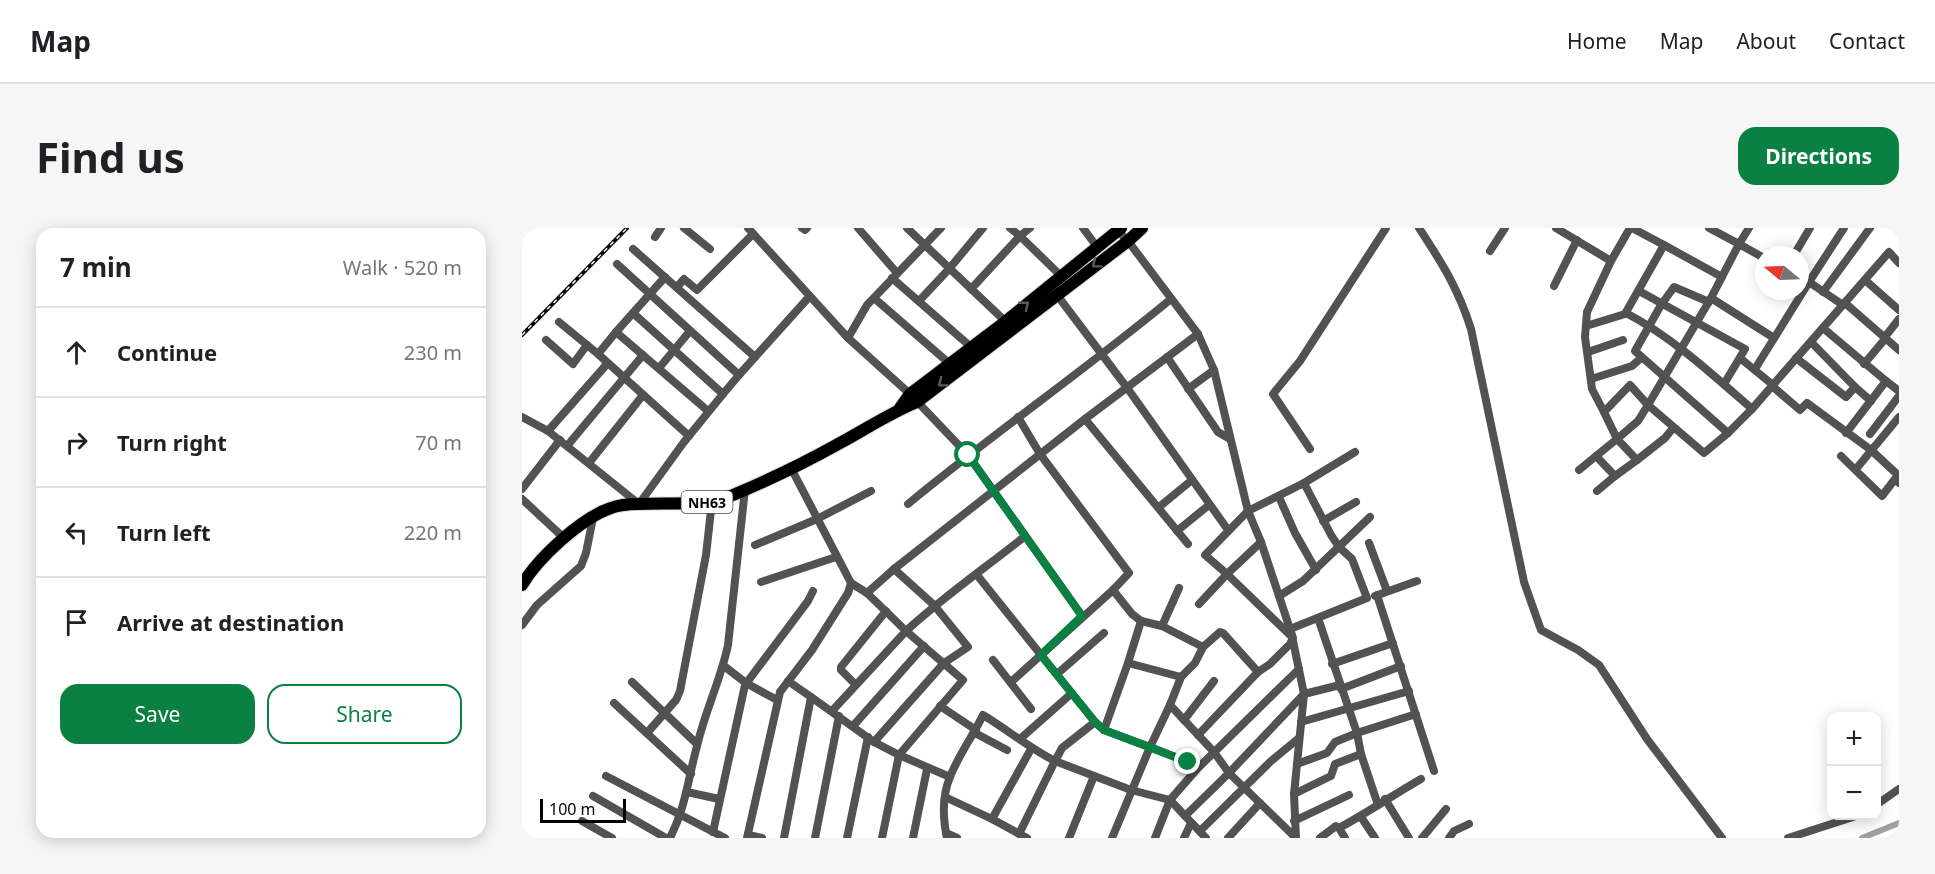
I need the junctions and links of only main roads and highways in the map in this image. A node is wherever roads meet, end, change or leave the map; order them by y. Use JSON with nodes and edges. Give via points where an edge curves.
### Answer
{"nodes":[{"id":1,"x":1142,"y":228,"type":"edge"},
{"id":2,"x":1118,"y":229,"type":"edge"},
{"id":3,"x":913,"y":398,"type":"junction"},
{"id":4,"x":524,"y":577,"type":"edge"}],
"edges":[{"from":1,"to":3,"type":"highway","number":"NH63","one_way":true,"via":[[1057,295]]},
{"from":3,"to":2,"type":"highway","number":"NH63","one_way":true},
{"from":3,"to":4,"type":"highway","number":"NH63","via":[[827,451],[712,501],[610,508],[564,538]]}]}
